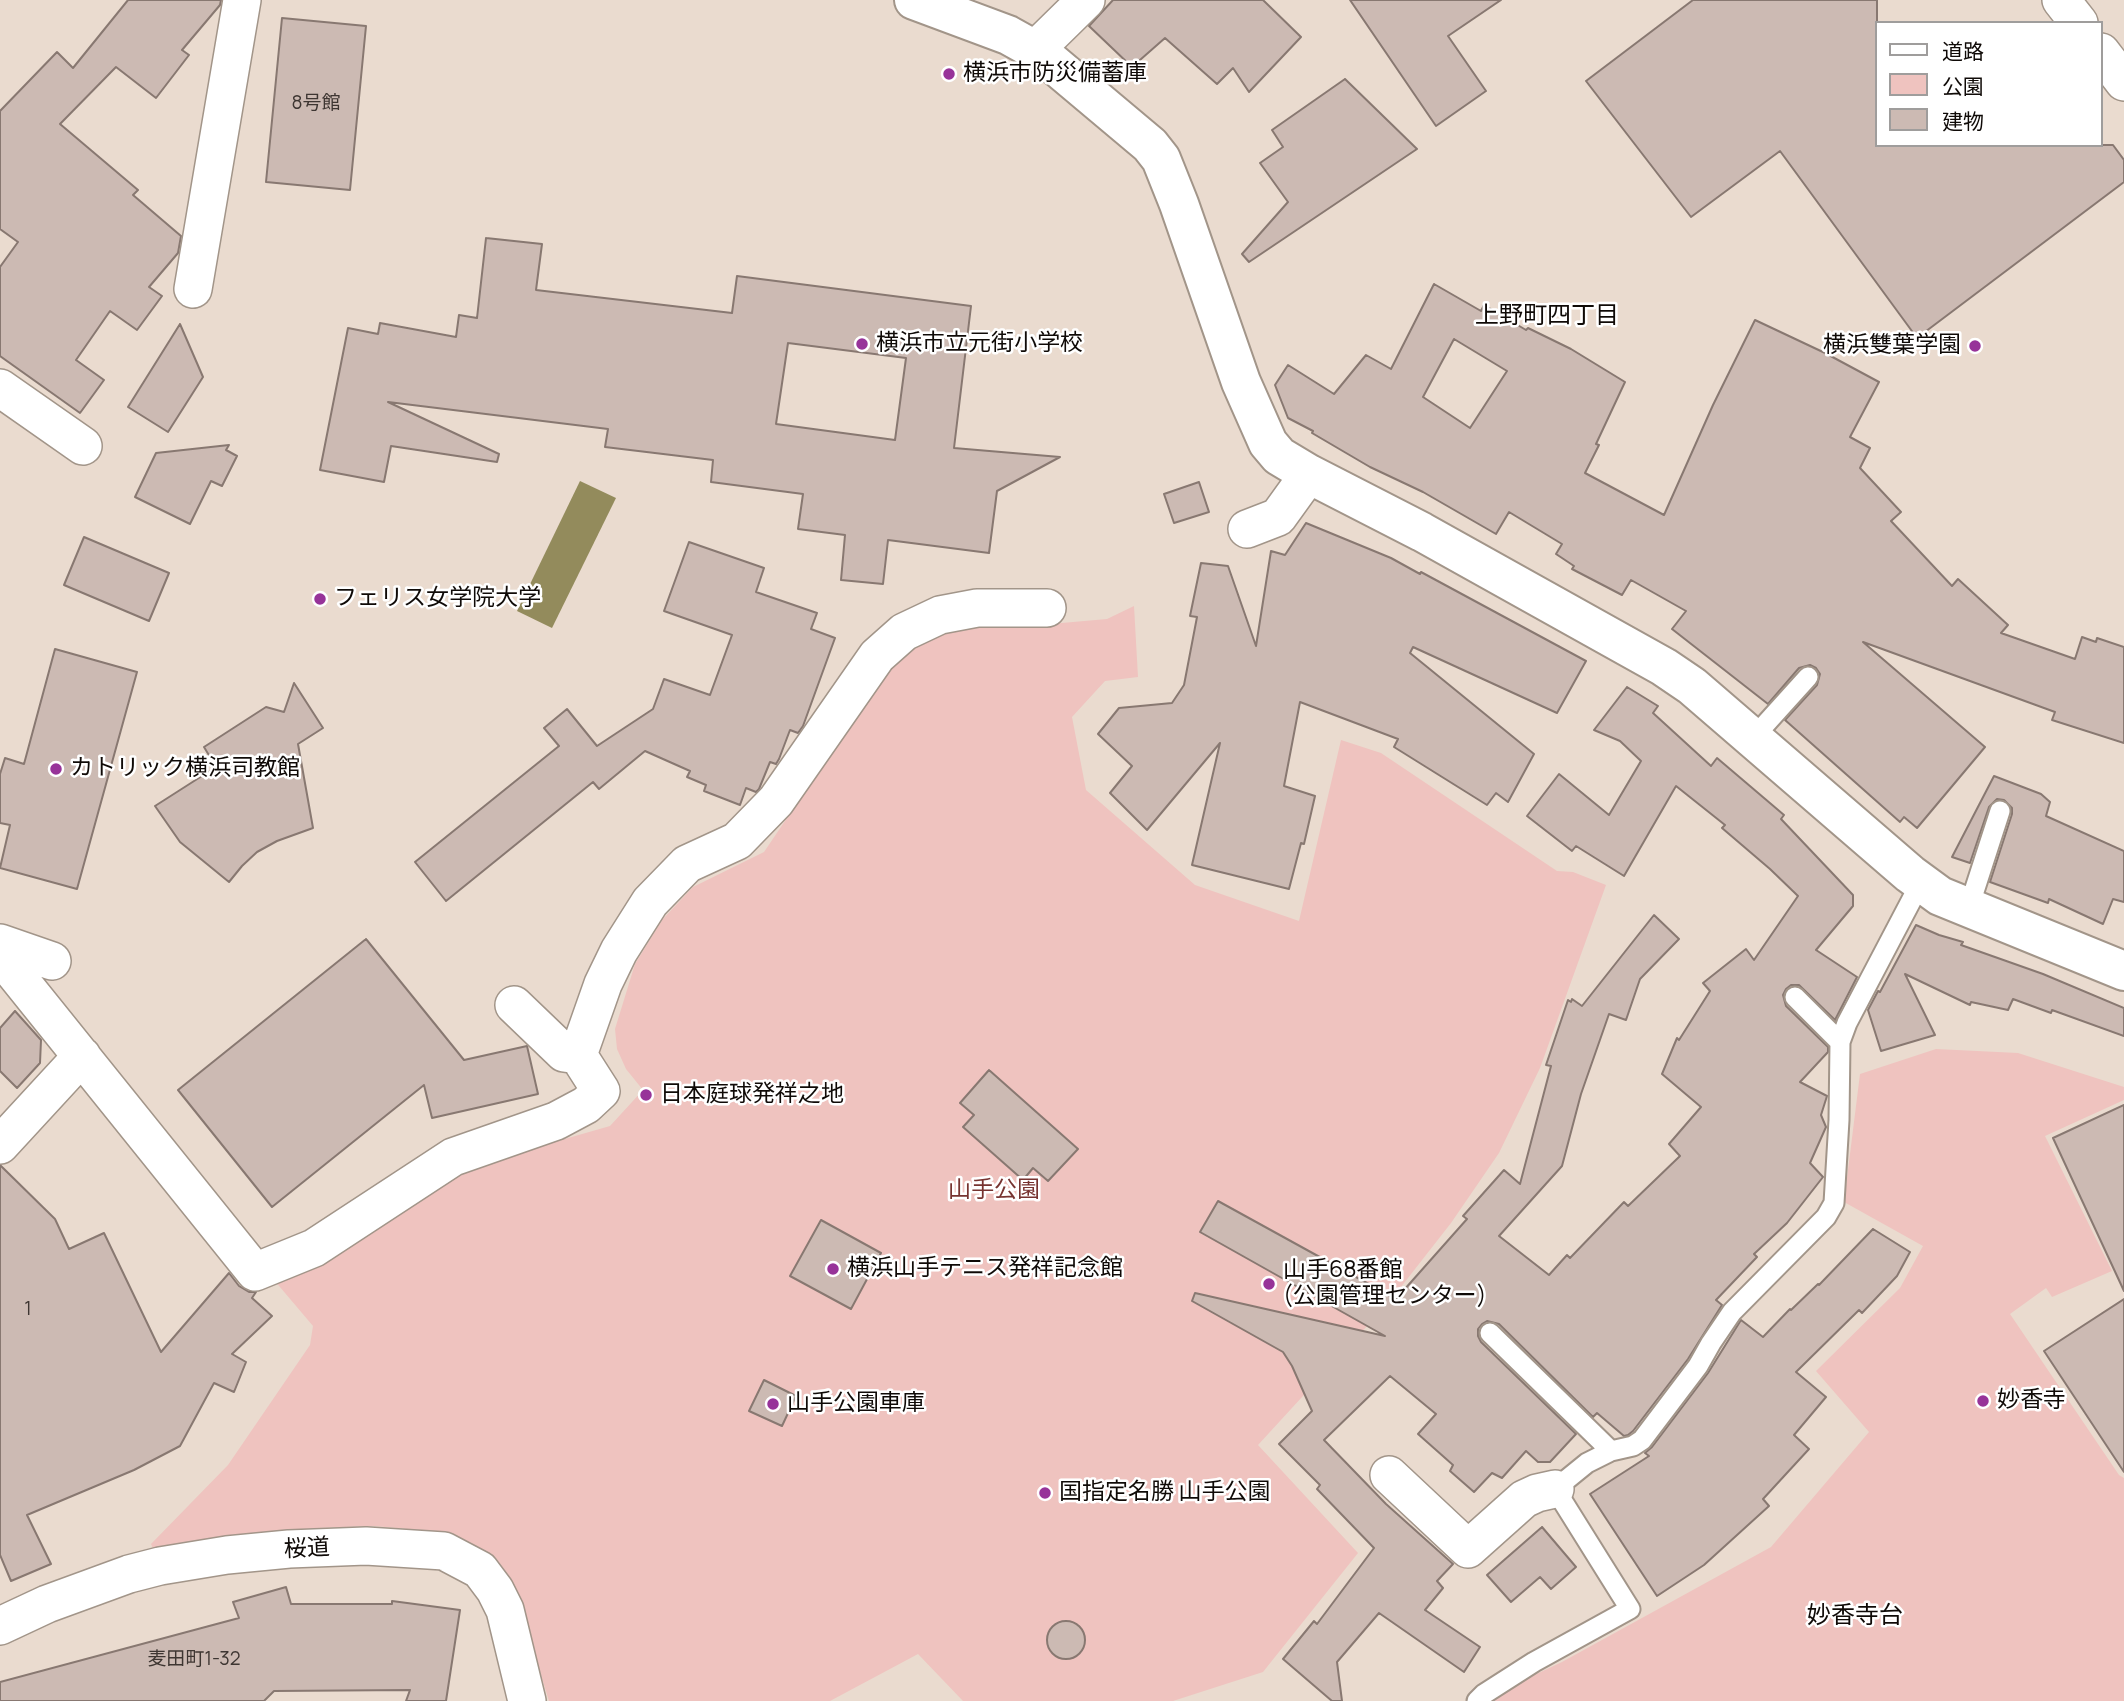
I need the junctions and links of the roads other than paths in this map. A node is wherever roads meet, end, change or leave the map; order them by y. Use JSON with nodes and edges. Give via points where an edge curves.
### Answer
{"nodes":[{"id":1,"x":242,"y":0,"type":"edge"},
{"id":2,"x":914,"y":0,"type":"edge"},
{"id":3,"x":1086,"y":0,"type":"edge"},
{"id":4,"x":2061,"y":0,"type":"edge"},
{"id":5,"x":2077,"y":21,"type":"edge"},
{"id":6,"x":1035,"y":50,"type":"junction"},
{"id":7,"x":2103,"y":55,"type":"edge"},
{"id":8,"x":2124,"y":82,"type":"edge"},
{"id":9,"x":193,"y":289,"type":"dead end"},
{"id":10,"x":0,"y":388,"type":"edge"},
{"id":11,"x":83,"y":446,"type":"dead end"},
{"id":12,"x":1309,"y":474,"type":"junction"},
{"id":13,"x":1247,"y":529,"type":"dead end"},
{"id":14,"x":1047,"y":608,"type":"dead end"},
{"id":15,"x":1808,"y":677,"type":"dead end"},
{"id":16,"x":1752,"y":739,"type":"junction"},
{"id":17,"x":2000,"y":811,"type":"dead end"},
{"id":18,"x":1921,"y":882,"type":"junction"},
{"id":19,"x":1969,"y":907,"type":"junction"},
{"id":20,"x":0,"y":943,"type":"edge"},
{"id":21,"x":0,"y":955,"type":"edge"},
{"id":22,"x":52,"y":961,"type":"dead end"},
{"id":23,"x":2124,"y":971,"type":"edge"},
{"id":24,"x":1795,"y":997,"type":"dead end"},
{"id":25,"x":514,"y":1004,"type":"dead end"},
{"id":26,"x":1840,"y":1042,"type":"junction"},
{"id":27,"x":578,"y":1055,"type":"junction"},
{"id":28,"x":82,"y":1056,"type":"junction"},
{"id":29,"x":0,"y":1145,"type":"edge"},
{"id":30,"x":1490,"y":1334,"type":"dead end"},
{"id":31,"x":1611,"y":1451,"type":"junction"},
{"id":32,"x":1389,"y":1475,"type":"dead end"},
{"id":33,"x":1555,"y":1489,"type":"junction"},
{"id":34,"x":0,"y":1626,"type":"edge"},
{"id":35,"x":527,"y":1701,"type":"edge"},
{"id":36,"x":1477,"y":1701,"type":"edge"}],
"edges":[{"from":1,"to":9,"type":"street"},
{"from":2,"to":6,"type":"street"},
{"from":3,"to":6,"type":"street"},
{"from":4,"to":5,"type":"street"},
{"from":6,"to":12,"type":"street","via":[[1139,135],[1161,159],[1241,382],[1268,443],[1279,456]]},
{"from":7,"to":8,"type":"street"},
{"from":10,"to":11,"type":"street"},
{"from":12,"to":13,"type":"street","via":[[1278,517]]},
{"from":12,"to":16,"type":"street","via":[[1664,667]]},
{"from":14,"to":27,"type":"street","via":[[977,608],[940,615],[904,632],[877,656],[776,801],[737,841],[687,864],[650,902],[603,984]]},
{"from":15,"to":16,"type":"lane"},
{"from":16,"to":18,"type":"street"},
{"from":17,"to":19,"type":"lane"},
{"from":18,"to":19,"type":"street","via":[[1940,896]]},
{"from":18,"to":26,"type":"lane"},
{"from":19,"to":23,"type":"street"},
{"from":20,"to":22,"type":"street"},
{"from":21,"to":28,"type":"street"},
{"from":24,"to":26,"type":"lane"},
{"from":25,"to":27,"type":"street","via":[[564,1053]]},
{"from":26,"to":31,"type":"lane","via":[[1834,1203],[1826,1217],[1732,1312],[1642,1440]]},
{"from":27,"to":28,"type":"street","via":[[601,1091],[586,1105],[556,1121],[453,1157],[314,1248],[255,1272]]},
{"from":28,"to":29,"type":"street"},
{"from":30,"to":31,"type":"lane"},
{"from":31,"to":33,"type":"lane","via":[[1587,1463]]},
{"from":32,"to":33,"type":"street","via":[[1468,1549],[1524,1499]]},
{"from":33,"to":36,"type":"lane","via":[[1630,1609],[1534,1662]]},
{"from":34,"to":35,"type":"street","name":"桜道","via":[[47,1604],[160,1566],[289,1549],[366,1546],[444,1551],[480,1570],[495,1590],[505,1610]]}]}
